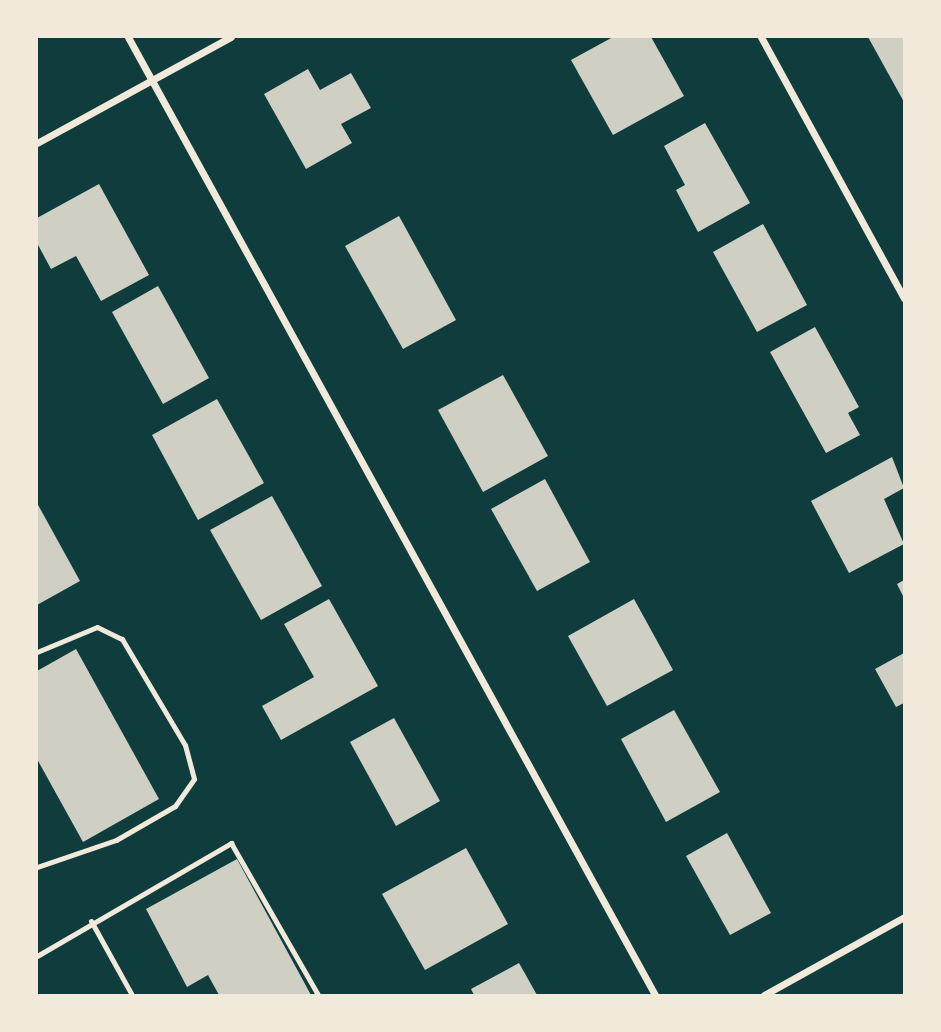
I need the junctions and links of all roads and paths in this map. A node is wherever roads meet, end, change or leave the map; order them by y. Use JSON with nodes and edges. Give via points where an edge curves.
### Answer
{"nodes":[{"id":1,"x":128,"y":37,"type":"edge"},
{"id":2,"x":231,"y":37,"type":"edge"},
{"id":3,"x":761,"y":37,"type":"edge"},
{"id":4,"x":152,"y":80,"type":"junction"},
{"id":5,"x":37,"y":143,"type":"edge"},
{"id":6,"x":904,"y":298,"type":"edge"},
{"id":7,"x":37,"y":652,"type":"edge"},
{"id":8,"x":38,"y":865,"type":"edge"},
{"id":9,"x":904,"y":917,"type":"edge"},
{"id":10,"x":91,"y":921,"type":"junction"},
{"id":11,"x":37,"y":956,"type":"edge"},
{"id":12,"x":132,"y":995,"type":"edge"},
{"id":13,"x":318,"y":995,"type":"edge"},
{"id":14,"x":655,"y":995,"type":"edge"},
{"id":15,"x":764,"y":995,"type":"edge"}],
"edges":[{"from":1,"to":4,"type":"street"},
{"from":2,"to":4,"type":"street"},
{"from":3,"to":6,"type":"street"},
{"from":4,"to":5,"type":"street"},
{"from":4,"to":14,"type":"street"},
{"from":7,"to":8,"type":"lane","via":[[97,627],[122,639],[185,745],[194,779],[175,806],[128,833]]},
{"from":9,"to":15,"type":"street"},
{"from":10,"to":11,"type":"lane"},
{"from":10,"to":12,"type":"lane"},
{"from":10,"to":13,"type":"lane","via":[[231,843]]}]}
